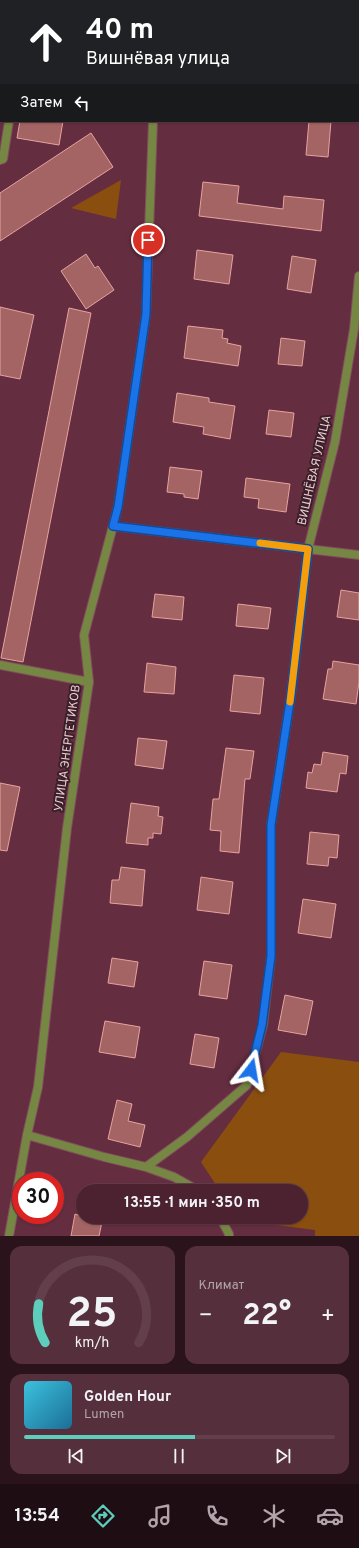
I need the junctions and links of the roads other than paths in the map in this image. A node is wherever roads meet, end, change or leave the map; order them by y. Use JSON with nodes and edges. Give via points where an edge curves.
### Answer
{"nodes":[{"id":1,"x":9,"y":122,"type":"edge"},
{"id":2,"x":153,"y":122,"type":"edge"},
{"id":3,"x":0,"y":160,"type":"edge"},
{"id":4,"x":359,"y":276,"type":"edge"},
{"id":5,"x":113,"y":526,"type":"junction"},
{"id":6,"x":308,"y":549,"type":"junction"},
{"id":7,"x":359,"y":555,"type":"edge"},
{"id":8,"x":0,"y":665,"type":"edge"},
{"id":9,"x":89,"y":682,"type":"junction"},
{"id":10,"x":27,"y":1135,"type":"junction"},
{"id":11,"x":146,"y":1167,"type":"junction"},
{"id":12,"x":186,"y":1184,"type":"edge"},
{"id":13,"x":224,"y":1224,"type":"edge"},
{"id":14,"x":10,"y":1236,"type":"edge"},
{"id":15,"x":229,"y":1236,"type":"edge"}],
"edges":[{"from":1,"to":3,"type":"street"},
{"from":2,"to":5,"type":"street","name":"УЛИЦА ЭНЕРГЕТИКОВ","via":[[146,314],[118,507]]},
{"from":4,"to":6,"type":"street","name":"ВИШНЁВАЯ УЛИЦА","via":[[354,329],[335,442]]},
{"from":5,"to":6,"type":"street"},
{"from":5,"to":9,"type":"street","name":"УЛИЦА ЭНЕРГЕТИКОВ","via":[[84,635]]},
{"from":6,"to":7,"type":"street"},
{"from":6,"to":11,"type":"street","name":"ВИШНЁВАЯ УЛИЦА","via":[[291,695],[271,825],[271,956],[262,1025],[247,1085],[187,1137]]},
{"from":8,"to":9,"type":"street"},
{"from":9,"to":10,"type":"street","name":"УЛИЦА ЭНЕРГЕТИКОВ","via":[[67,828],[38,1087]]},
{"from":10,"to":11,"type":"street"},
{"from":10,"to":14,"type":"street","name":"УЛИЦА ЭНЕРГЕТИКОВ"},
{"from":11,"to":12,"type":"street"},
{"from":13,"to":15,"type":"street"}]}
